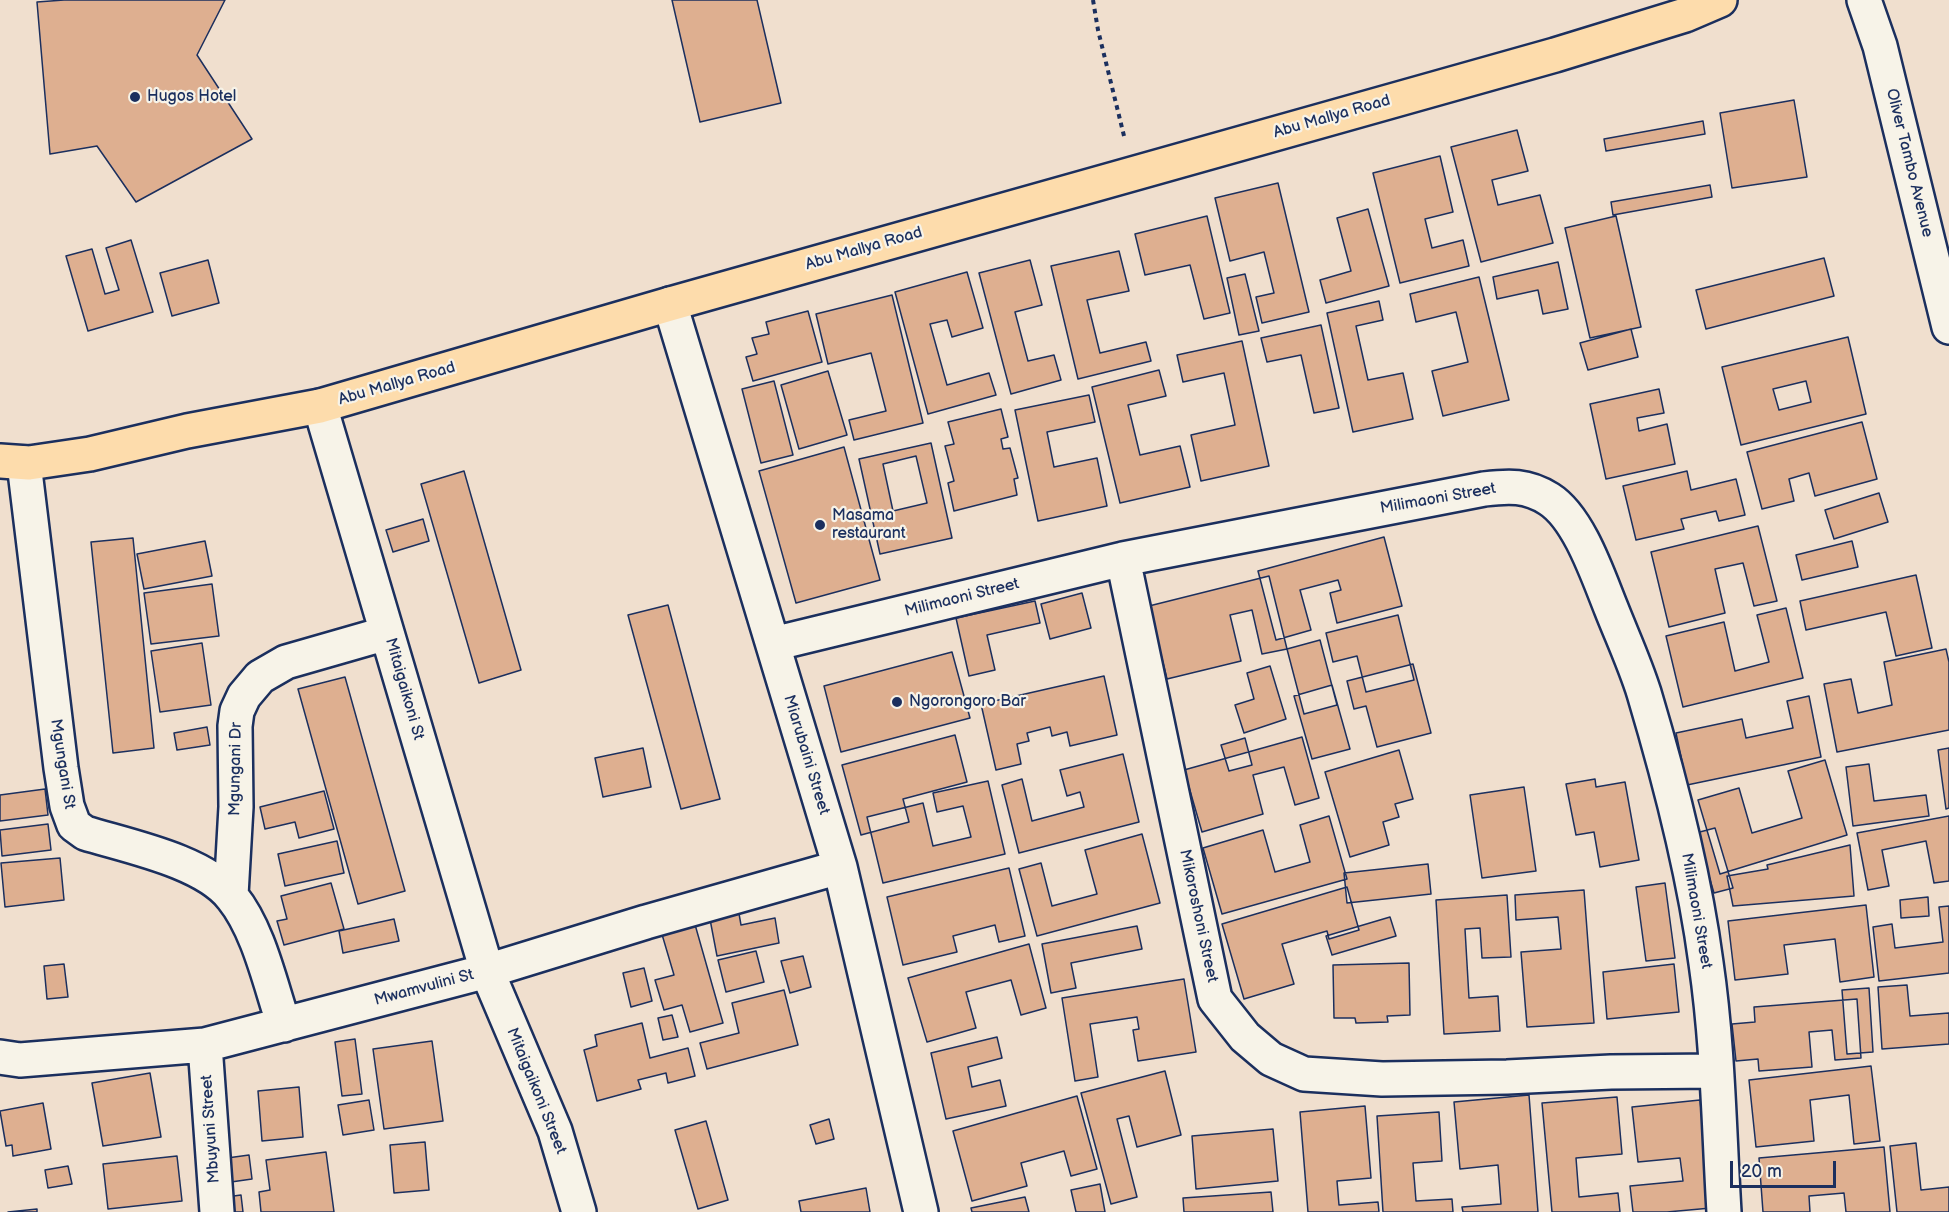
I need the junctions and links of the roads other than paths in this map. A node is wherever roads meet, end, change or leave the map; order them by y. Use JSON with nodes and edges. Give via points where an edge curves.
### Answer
{"nodes":[{"id":1,"x":1720,"y":0,"type":"edge"},
{"id":2,"x":1864,"y":0,"type":"edge"},
{"id":3,"x":670,"y":304,"type":"junction"},
{"id":4,"x":1949,"y":327,"type":"edge"},
{"id":5,"x":320,"y":406,"type":"junction"},
{"id":6,"x":12,"y":462,"type":"edge"},
{"id":7,"x":1123,"y":559,"type":"junction"},
{"id":8,"x":387,"y":633,"type":"junction"},
{"id":9,"x":773,"y":644,"type":"junction"},
{"id":10,"x":840,"y":867,"type":"junction"},
{"id":11,"x":231,"y":895,"type":"junction"},
{"id":12,"x":487,"y":971,"type":"junction"},
{"id":13,"x":284,"y":1025,"type":"junction"},
{"id":14,"x":205,"y":1045,"type":"junction"},
{"id":15,"x":0,"y":1057,"type":"edge"},
{"id":16,"x":1716,"y":1071,"type":"junction"},
{"id":17,"x":217,"y":1212,"type":"edge"},
{"id":18,"x":579,"y":1212,"type":"edge"},
{"id":19,"x":921,"y":1212,"type":"edge"},
{"id":20,"x":1724,"y":1212,"type":"edge"}],
"edges":[{"from":1,"to":3,"type":"main road","name":"Abu Mallya Road","via":[[1685,15],[1555,55]]},
{"from":2,"to":4,"type":"street","name":"Oliver Tambo Avenue","via":[[1880,46]]},
{"from":3,"to":5,"type":"main road","name":"Abu Mallya Road"},
{"from":3,"to":9,"type":"street","name":"Miarubaini Street"},
{"from":5,"to":6,"type":"main road","name":"Abu Mallya Road","via":[[90,454]]},
{"from":5,"to":8,"type":"street","name":"Mitaigaikoni St"},
{"from":6,"to":11,"type":"street","name":"Mgungani St","via":[[60,768],[74,825],[85,833],[194,869]]},
{"from":7,"to":9,"type":"street","name":"Milimaoni Street"},
{"from":7,"to":16,"type":"street","name":"Mikoroshoni Street","via":[[1215,999],[1245,1037],[1271,1059],[1304,1074],[1382,1080]]},
{"from":7,"to":16,"type":"street","name":"Milimaoni Street","via":[[1484,489],[1511,486],[1533,490],[1551,500],[1568,517],[1593,563],[1643,691],[1686,855],[1706,963]]},
{"from":8,"to":11,"type":"street","name":"Mgungani Dr","via":[[286,662],[260,677],[244,696],[235,726]]},
{"from":8,"to":12,"type":"street","name":"Mitaigaikoni St"},
{"from":9,"to":10,"type":"street","name":"Miarubaini Street"},
{"from":10,"to":12,"type":"street","name":"Mwamvulini St"},
{"from":10,"to":19,"type":"street","name":"Miarubaini Street"},
{"from":11,"to":13,"type":"street","name":"Mgungani St","via":[[258,948]]},
{"from":12,"to":13,"type":"street","name":"Mwamvulini St"},
{"from":12,"to":18,"type":"street","name":"Mitaigaikoni Street","via":[[555,1131]]},
{"from":13,"to":14,"type":"street","name":"Mwamvulini St"},
{"from":14,"to":15,"type":"street","name":"Mwamvulini St","via":[[20,1060]]},
{"from":14,"to":17,"type":"street","name":"Mbuyuni Street"},
{"from":16,"to":20,"type":"street","name":"Milimaoni Street"}]}
